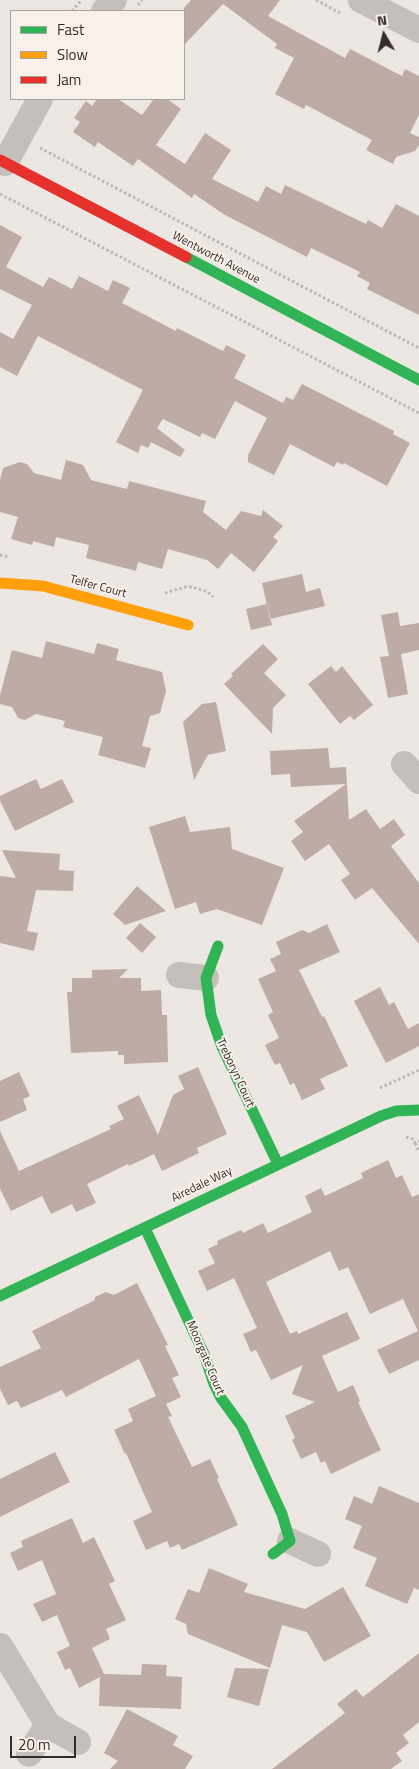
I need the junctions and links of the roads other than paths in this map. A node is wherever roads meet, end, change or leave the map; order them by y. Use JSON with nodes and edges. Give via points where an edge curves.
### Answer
{"nodes":[{"id":1,"x":114,"y":0,"type":"edge"},
{"id":2,"x":361,"y":0,"type":"edge"},
{"id":3,"x":105,"y":10,"type":"edge"},
{"id":4,"x":419,"y":30,"type":"edge"},
{"id":5,"x":39,"y":100,"type":"edge"},
{"id":6,"x":3,"y":161,"type":"edge"},
{"id":7,"x":419,"y":380,"type":"edge"},
{"id":8,"x":0,"y":583,"type":"edge"},
{"id":9,"x":188,"y":625,"type":"dead end"},
{"id":10,"x":218,"y":946,"type":"dead end"},
{"id":11,"x":179,"y":975,"type":"dead end"},
{"id":12,"x":206,"y":978,"type":"junction"},
{"id":13,"x":419,"y":1110,"type":"edge"},
{"id":14,"x":278,"y":1164,"type":"junction"},
{"id":15,"x":145,"y":1228,"type":"junction"},
{"id":16,"x":1,"y":1291,"type":"edge"},
{"id":17,"x":281,"y":1548,"type":"joint"},
{"id":18,"x":318,"y":1554,"type":"dead end"},
{"id":19,"x":0,"y":1646,"type":"edge"},
{"id":20,"x":48,"y":1725,"type":"junction"},
{"id":21,"x":78,"y":1742,"type":"dead end"},
{"id":22,"x":29,"y":1754,"type":"dead end"}],
"edges":[{"from":1,"to":3,"type":"street"},
{"from":2,"to":4,"type":"street"},
{"from":5,"to":6,"type":"street"},
{"from":6,"to":7,"type":"street","name":"Wentworth Avenue"},
{"from":8,"to":9,"type":"street","name":"Telfer Court","via":[[43,586]]},
{"from":10,"to":12,"type":"street","name":"Treboryn Court"},
{"from":11,"to":12,"type":"street"},
{"from":12,"to":14,"type":"street","name":"Treboryn Court","via":[[216,1031]]},
{"from":13,"to":14,"type":"street","name":"Airedale Way","via":[[396,1111],[381,1116]]},
{"from":14,"to":15,"type":"street","name":"Airedale Way"},
{"from":15,"to":16,"type":"street","name":"Airedale Way"},
{"from":15,"to":17,"type":"street","name":"Moorgate Court","via":[[204,1354],[214,1384],[242,1427],[282,1514]]},
{"from":17,"to":18,"type":"street","name":"Moorgate Court"},
{"from":19,"to":20,"type":"street"},
{"from":20,"to":21,"type":"street"},
{"from":20,"to":22,"type":"street"}]}
